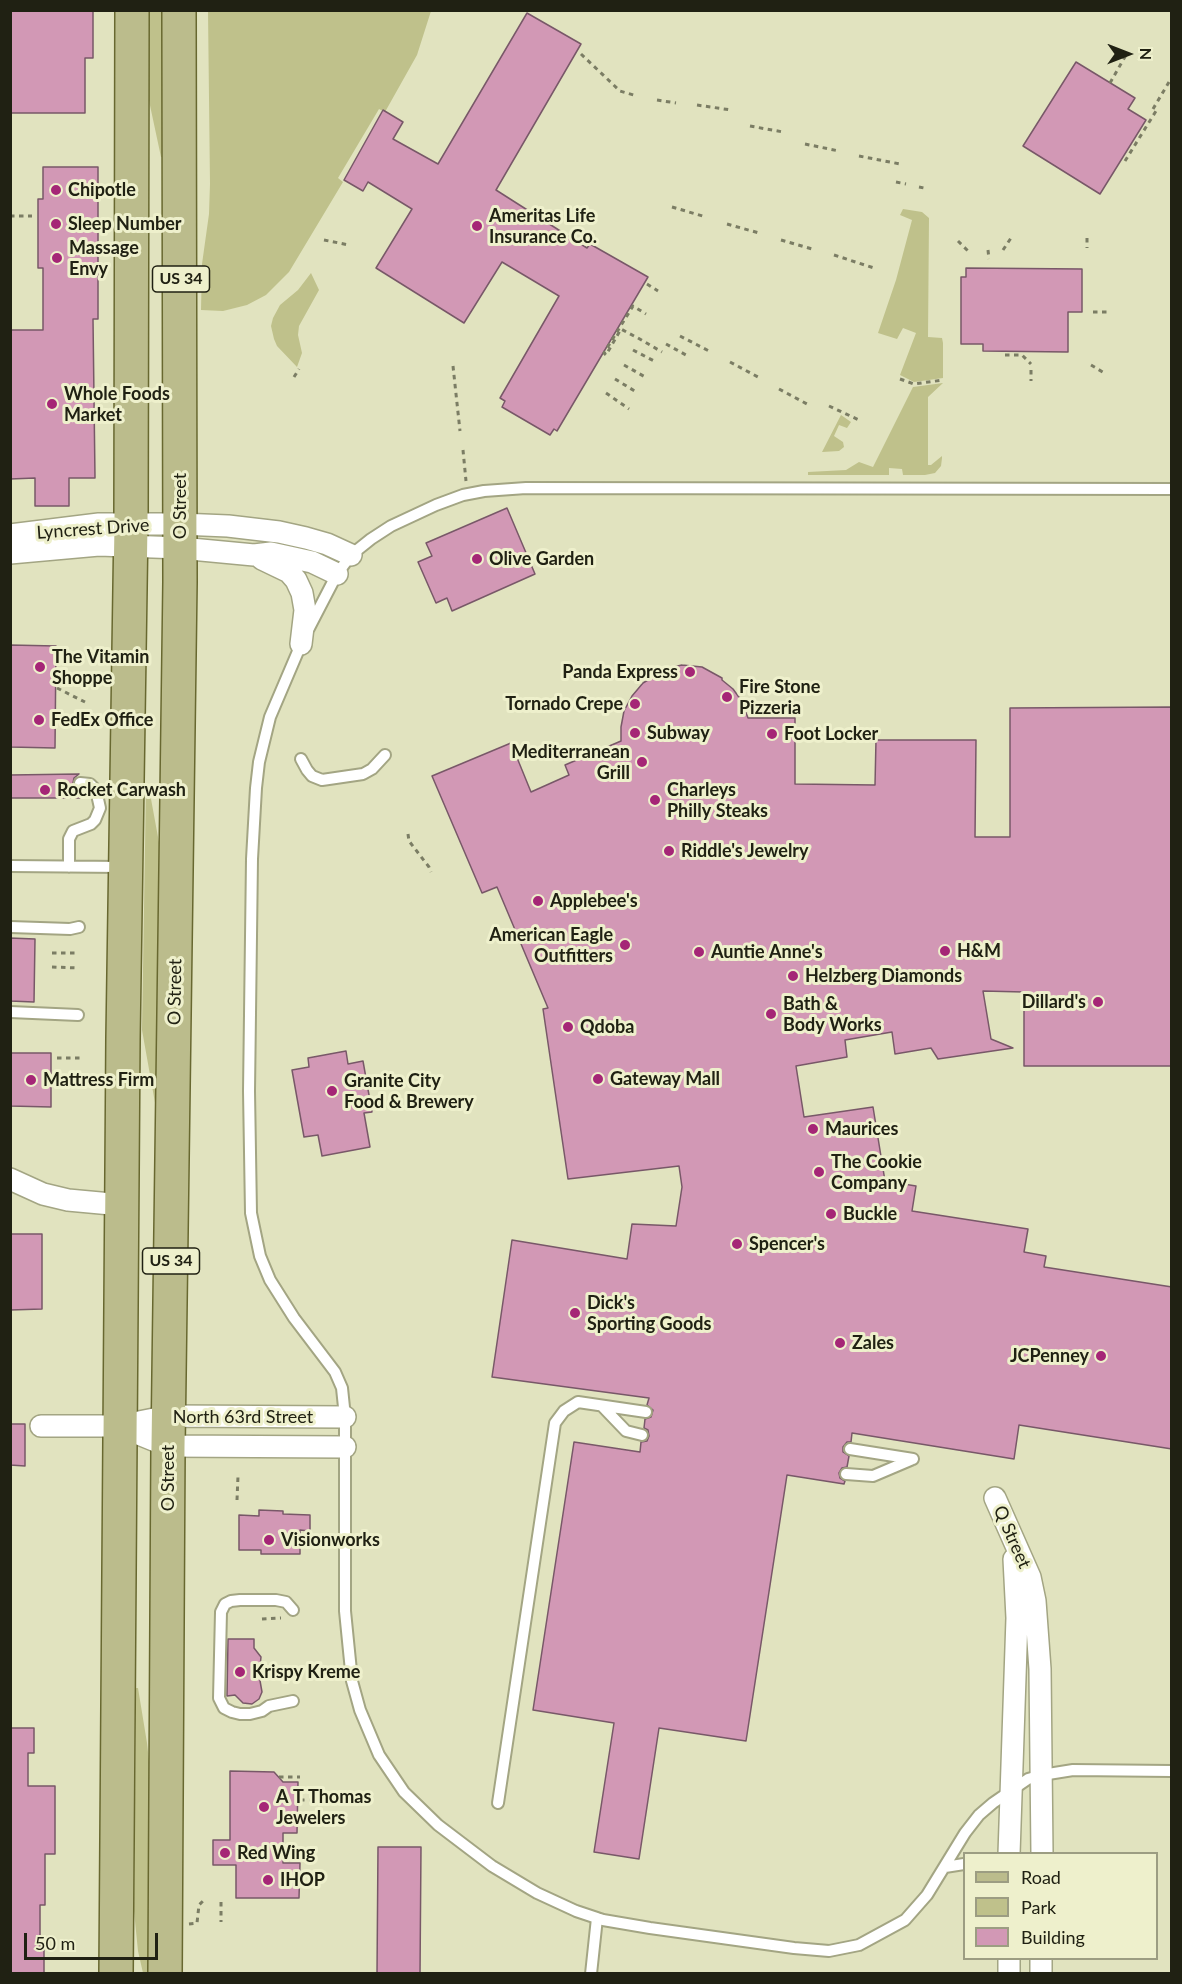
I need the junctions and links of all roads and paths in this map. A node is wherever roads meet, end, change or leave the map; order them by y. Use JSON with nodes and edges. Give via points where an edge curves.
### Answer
{"nodes":[{"id":1,"x":132,"y":10,"type":"edge"},
{"id":2,"x":179,"y":10,"type":"edge"},
{"id":3,"x":581,"y":54,"type":"dead end"},
{"id":4,"x":1126,"y":55,"type":"dead end"},
{"id":5,"x":1169,"y":82,"type":"dead end"},
{"id":6,"x":1110,"y":83,"type":"dead end"},
{"id":7,"x":637,"y":96,"type":"dead end"},
{"id":8,"x":657,"y":100,"type":"dead end"},
{"id":9,"x":676,"y":104,"type":"dead end"},
{"id":10,"x":697,"y":105,"type":"dead end"},
{"id":11,"x":731,"y":110,"type":"dead end"},
{"id":12,"x":750,"y":126,"type":"dead end"},
{"id":13,"x":783,"y":132,"type":"dead end"},
{"id":14,"x":805,"y":144,"type":"dead end"},
{"id":15,"x":839,"y":151,"type":"dead end"},
{"id":16,"x":858,"y":156,"type":"dead end"},
{"id":17,"x":1125,"y":162,"type":"dead end"},
{"id":18,"x":900,"y":164,"type":"dead end"},
{"id":19,"x":896,"y":183,"type":"dead end"},
{"id":20,"x":906,"y":184,"type":"dead end"},
{"id":21,"x":672,"y":207,"type":"dead end"},
{"id":22,"x":10,"y":216,"type":"edge"},
{"id":23,"x":32,"y":216,"type":"dead end"},
{"id":24,"x":706,"y":218,"type":"dead end"},
{"id":25,"x":727,"y":224,"type":"dead end"},
{"id":26,"x":759,"y":233,"type":"dead end"},
{"id":27,"x":1011,"y":238,"type":"dead end"},
{"id":28,"x":1086,"y":238,"type":"dead end"},
{"id":29,"x":324,"y":240,"type":"dead end"},
{"id":30,"x":781,"y":240,"type":"dead end"},
{"id":31,"x":958,"y":241,"type":"dead end"},
{"id":32,"x":349,"y":245,"type":"dead end"},
{"id":33,"x":1086,"y":248,"type":"dead end"},
{"id":34,"x":812,"y":249,"type":"dead end"},
{"id":35,"x":988,"y":250,"type":"dead end"},
{"id":36,"x":1003,"y":250,"type":"dead end"},
{"id":37,"x":968,"y":251,"type":"dead end"},
{"id":38,"x":834,"y":255,"type":"dead end"},
{"id":39,"x":989,"y":259,"type":"dead end"},
{"id":40,"x":874,"y":268,"type":"dead end"},
{"id":41,"x":646,"y":284,"type":"dead end"},
{"id":42,"x":658,"y":291,"type":"dead end"},
{"id":43,"x":1093,"y":312,"type":"dead end"},
{"id":44,"x":1108,"y":312,"type":"dead end"},
{"id":45,"x":646,"y":314,"type":"dead end"},
{"id":46,"x":680,"y":336,"type":"dead end"},
{"id":47,"x":666,"y":344,"type":"dead end"},
{"id":48,"x":633,"y":350,"type":"dead end"},
{"id":49,"x":709,"y":351,"type":"dead end"},
{"id":50,"x":662,"y":352,"type":"dead end"},
{"id":51,"x":686,"y":355,"type":"dead end"},
{"id":52,"x":1005,"y":355,"type":"dead end"},
{"id":53,"x":730,"y":362,"type":"dead end"},
{"id":54,"x":656,"y":363,"type":"dead end"},
{"id":55,"x":624,"y":364,"type":"dead end"},
{"id":56,"x":1031,"y":364,"type":"dead end"},
{"id":57,"x":1091,"y":364,"type":"dead end"},
{"id":58,"x":453,"y":366,"type":"dead end"},
{"id":59,"x":299,"y":369,"type":"dead end"},
{"id":60,"x":1031,"y":370,"type":"dead end"},
{"id":61,"x":1106,"y":374,"type":"dead end"},
{"id":62,"x":294,"y":377,"type":"dead end"},
{"id":63,"x":758,"y":377,"type":"dead end"},
{"id":64,"x":647,"y":378,"type":"dead end"},
{"id":65,"x":900,"y":378,"type":"dead end"},
{"id":66,"x":615,"y":379,"type":"dead end"},
{"id":67,"x":943,"y":380,"type":"dead end"},
{"id":68,"x":1031,"y":381,"type":"dead end"},
{"id":69,"x":779,"y":389,"type":"dead end"},
{"id":70,"x":606,"y":393,"type":"dead end"},
{"id":71,"x":638,"y":393,"type":"dead end"},
{"id":72,"x":807,"y":404,"type":"dead end"},
{"id":73,"x":829,"y":406,"type":"dead end"},
{"id":74,"x":629,"y":409,"type":"dead end"},
{"id":75,"x":859,"y":420,"type":"dead end"},
{"id":76,"x":460,"y":431,"type":"dead end"},
{"id":77,"x":463,"y":450,"type":"dead end"},
{"id":78,"x":466,"y":479,"type":"dead end"},
{"id":79,"x":1172,"y":489,"type":"edge"},
{"id":80,"x":10,"y":535,"type":"edge"},
{"id":81,"x":131,"y":535,"type":"junction"},
{"id":82,"x":180,"y":536,"type":"junction"},
{"id":83,"x":10,"y":553,"type":"edge"},
{"id":84,"x":254,"y":555,"type":"junction"},
{"id":85,"x":351,"y":555,"type":"junction"},
{"id":86,"x":338,"y":574,"type":"junction"},
{"id":87,"x":301,"y":644,"type":"junction"},
{"id":88,"x":57,"y":688,"type":"dead end"},
{"id":89,"x":85,"y":702,"type":"dead end"},
{"id":90,"x":385,"y":754,"type":"dead end"},
{"id":91,"x":302,"y":759,"type":"dead end"},
{"id":92,"x":80,"y":783,"type":"dead end"},
{"id":93,"x":408,"y":834,"type":"dead end"},
{"id":94,"x":10,"y":866,"type":"edge"},
{"id":95,"x":69,"y":867,"type":"junction"},
{"id":96,"x":126,"y":867,"type":"junction"},
{"id":97,"x":431,"y":872,"type":"dead end"},
{"id":98,"x":10,"y":927,"type":"edge"},
{"id":99,"x":79,"y":927,"type":"dead end"},
{"id":100,"x":52,"y":953,"type":"dead end"},
{"id":101,"x":78,"y":953,"type":"dead end"},
{"id":102,"x":52,"y":967,"type":"dead end"},
{"id":103,"x":78,"y":968,"type":"dead end"},
{"id":104,"x":10,"y":1012,"type":"edge"},
{"id":105,"x":78,"y":1015,"type":"dead end"},
{"id":106,"x":57,"y":1058,"type":"dead end"},
{"id":107,"x":84,"y":1058,"type":"dead end"},
{"id":108,"x":10,"y":1179,"type":"edge"},
{"id":109,"x":122,"y":1205,"type":"junction"},
{"id":110,"x":602,"y":1406,"type":"junction"},
{"id":111,"x":646,"y":1412,"type":"dead end"},
{"id":112,"x":345,"y":1417,"type":"junction"},
{"id":113,"x":41,"y":1426,"type":"dead end"},
{"id":114,"x":119,"y":1426,"type":"junction"},
{"id":115,"x":169,"y":1431,"type":"junction"},
{"id":116,"x":642,"y":1436,"type":"dead end"},
{"id":117,"x":345,"y":1447,"type":"junction"},
{"id":118,"x":850,"y":1449,"type":"dead end"},
{"id":119,"x":846,"y":1474,"type":"dead end"},
{"id":120,"x":238,"y":1476,"type":"dead end"},
{"id":121,"x":237,"y":1500,"type":"dead end"},
{"id":122,"x":293,"y":1610,"type":"dead end"},
{"id":123,"x":283,"y":1618,"type":"dead end"},
{"id":124,"x":262,"y":1619,"type":"dead end"},
{"id":125,"x":292,"y":1701,"type":"dead end"},
{"id":126,"x":1172,"y":1771,"type":"edge"},
{"id":127,"x":1042,"y":1775,"type":"junction"},
{"id":128,"x":279,"y":1777,"type":"dead end"},
{"id":129,"x":300,"y":1777,"type":"dead end"},
{"id":130,"x":1010,"y":1790,"type":"junction"},
{"id":131,"x":300,"y":1800,"type":"dead end"},
{"id":132,"x":330,"y":1800,"type":"dead end"},
{"id":133,"x":498,"y":1803,"type":"dead end"},
{"id":134,"x":1009,"y":1852,"type":"edge"},
{"id":135,"x":1042,"y":1852,"type":"edge"},
{"id":136,"x":963,"y":1864,"type":"edge"},
{"id":137,"x":945,"y":1868,"type":"junction"},
{"id":138,"x":203,"y":1901,"type":"dead end"},
{"id":139,"x":221,"y":1902,"type":"dead end"},
{"id":140,"x":597,"y":1918,"type":"junction"},
{"id":141,"x":221,"y":1922,"type":"dead end"},
{"id":142,"x":188,"y":1924,"type":"dead end"},
{"id":143,"x":116,"y":1974,"type":"edge"},
{"id":144,"x":165,"y":1974,"type":"edge"},
{"id":145,"x":591,"y":1974,"type":"edge"}],
"edges":[{"from":1,"to":81,"type":"main road","number":"US 34"},
{"from":2,"to":82,"type":"main road","name":"O Street","number":"US 34"},
{"from":3,"to":7,"type":"path","via":[[620,91]]},
{"from":4,"to":6,"type":"path"},
{"from":5,"to":17,"type":"path"},
{"from":8,"to":9,"type":"path"},
{"from":10,"to":11,"type":"path"},
{"from":12,"to":13,"type":"path"},
{"from":14,"to":15,"type":"path"},
{"from":16,"to":18,"type":"path"},
{"from":19,"to":20,"type":"path"},
{"from":21,"to":24,"type":"path"},
{"from":22,"to":23,"type":"path"},
{"from":25,"to":26,"type":"path"},
{"from":27,"to":36,"type":"path"},
{"from":28,"to":33,"type":"path"},
{"from":29,"to":32,"type":"path"},
{"from":30,"to":34,"type":"path"},
{"from":31,"to":37,"type":"path"},
{"from":35,"to":39,"type":"path"},
{"from":38,"to":40,"type":"path"},
{"from":41,"to":42,"type":"path"},
{"from":43,"to":44,"type":"path"},
{"from":45,"to":50,"type":"path","via":[[633,306],[604,353],[621,329]]},
{"from":46,"to":49,"type":"path"},
{"from":47,"to":51,"type":"path"},
{"from":48,"to":54,"type":"path"},
{"from":52,"to":56,"type":"path","via":[[1022,355]]},
{"from":53,"to":63,"type":"path"},
{"from":55,"to":64,"type":"path"},
{"from":57,"to":61,"type":"path"},
{"from":58,"to":76,"type":"path"},
{"from":59,"to":62,"type":"path"},
{"from":60,"to":68,"type":"path"},
{"from":65,"to":67,"type":"path","via":[[914,384]]},
{"from":66,"to":71,"type":"path"},
{"from":69,"to":72,"type":"path"},
{"from":70,"to":74,"type":"path"},
{"from":73,"to":75,"type":"path"},
{"from":77,"to":78,"type":"path"},
{"from":79,"to":85,"type":"lane","via":[[504,489],[463,495],[436,505],[391,526]]},
{"from":80,"to":81,"type":"street","name":"Lyncrest Drive","via":[[86,526]]},
{"from":81,"to":82,"type":"street","name":"Lyncrest Drive"},
{"from":81,"to":83,"type":"street","name":"Lyncrest Drive","via":[[92,545]]},
{"from":81,"to":96,"type":"main road","number":"US 34"},
{"from":82,"to":84,"type":"street","name":"Lyncrest Drive"},
{"from":82,"to":85,"type":"street","name":"Lyncrest Drive","via":[[279,532],[327,544]]},
{"from":82,"to":115,"type":"main road","name":"O Street","number":"US 34"},
{"from":84,"to":86,"type":"street","name":"Lyncrest Drive","via":[[290,556]]},
{"from":84,"to":87,"type":"street","via":[[296,579],[305,610]]},
{"from":85,"to":86,"type":"lane"},
{"from":86,"to":87,"type":"lane"},
{"from":87,"to":112,"type":"lane","via":[[270,717],[256,788],[249,1188],[263,1264],[281,1299],[335,1372],[342,1388]]},
{"from":88,"to":89,"type":"path"},
{"from":90,"to":91,"type":"lane","via":[[363,774],[322,780],[306,770]]},
{"from":92,"to":95,"type":"lane","via":[[90,784],[96,790],[100,808],[91,824],[73,831],[69,839]]},
{"from":93,"to":97,"type":"path"},
{"from":94,"to":95,"type":"lane"},
{"from":95,"to":96,"type":"lane"},
{"from":96,"to":109,"type":"main road","number":"US 34"},
{"from":98,"to":99,"type":"lane"},
{"from":100,"to":101,"type":"path"},
{"from":102,"to":103,"type":"path"},
{"from":104,"to":105,"type":"lane"},
{"from":106,"to":107,"type":"path"},
{"from":108,"to":109,"type":"street","via":[[68,1200]]},
{"from":109,"to":114,"type":"main road","number":"US 34"},
{"from":110,"to":111,"type":"lane"},
{"from":110,"to":116,"type":"lane","via":[[626,1431]]},
{"from":110,"to":133,"type":"lane","via":[[578,1402],[564,1411],[555,1424]]},
{"from":112,"to":115,"type":"street","name":"North 63rd Street"},
{"from":112,"to":117,"type":"lane"},
{"from":113,"to":114,"type":"street"},
{"from":114,"to":115,"type":"street","name":"North 63rd Street"},
{"from":114,"to":115,"type":"street","name":"North 63rd Street"},
{"from":114,"to":143,"type":"main road","number":"US 34"},
{"from":115,"to":117,"type":"street","name":"North 63rd Street"},
{"from":115,"to":144,"type":"main road","name":"O Street","number":"US 34"},
{"from":117,"to":140,"type":"lane","via":[[348,1650],[360,1710],[379,1755],[404,1792],[460,1843],[537,1893]]},
{"from":118,"to":119,"type":"lane","via":[[913,1459],[873,1476]]},
{"from":120,"to":121,"type":"path"},
{"from":122,"to":125,"type":"lane","via":[[286,1602],[276,1600],[225,1604],[221,1612],[219,1698],[224,1708],[240,1714]]},
{"from":123,"to":124,"type":"path"},
{"from":126,"to":127,"type":"lane","via":[[1073,1770]]},
{"from":127,"to":130,"type":"lane"},
{"from":127,"to":130,"type":"street","name":"Q Street","via":[[1035,1600],[1030,1578],[995,1498],[1012,1549],[1017,1592]]},
{"from":127,"to":135,"type":"street","name":"Q Street"},
{"from":128,"to":129,"type":"path"},
{"from":130,"to":134,"type":"street","name":"Q Street"},
{"from":130,"to":137,"type":"lane","via":[[979,1815]]},
{"from":131,"to":132,"type":"path"},
{"from":136,"to":137,"type":"lane"},
{"from":137,"to":140,"type":"lane","via":[[905,1920],[844,1949],[794,1948]]},
{"from":138,"to":142,"type":"path","via":[[197,1923]]},
{"from":139,"to":141,"type":"path"},
{"from":140,"to":145,"type":"lane"}]}
